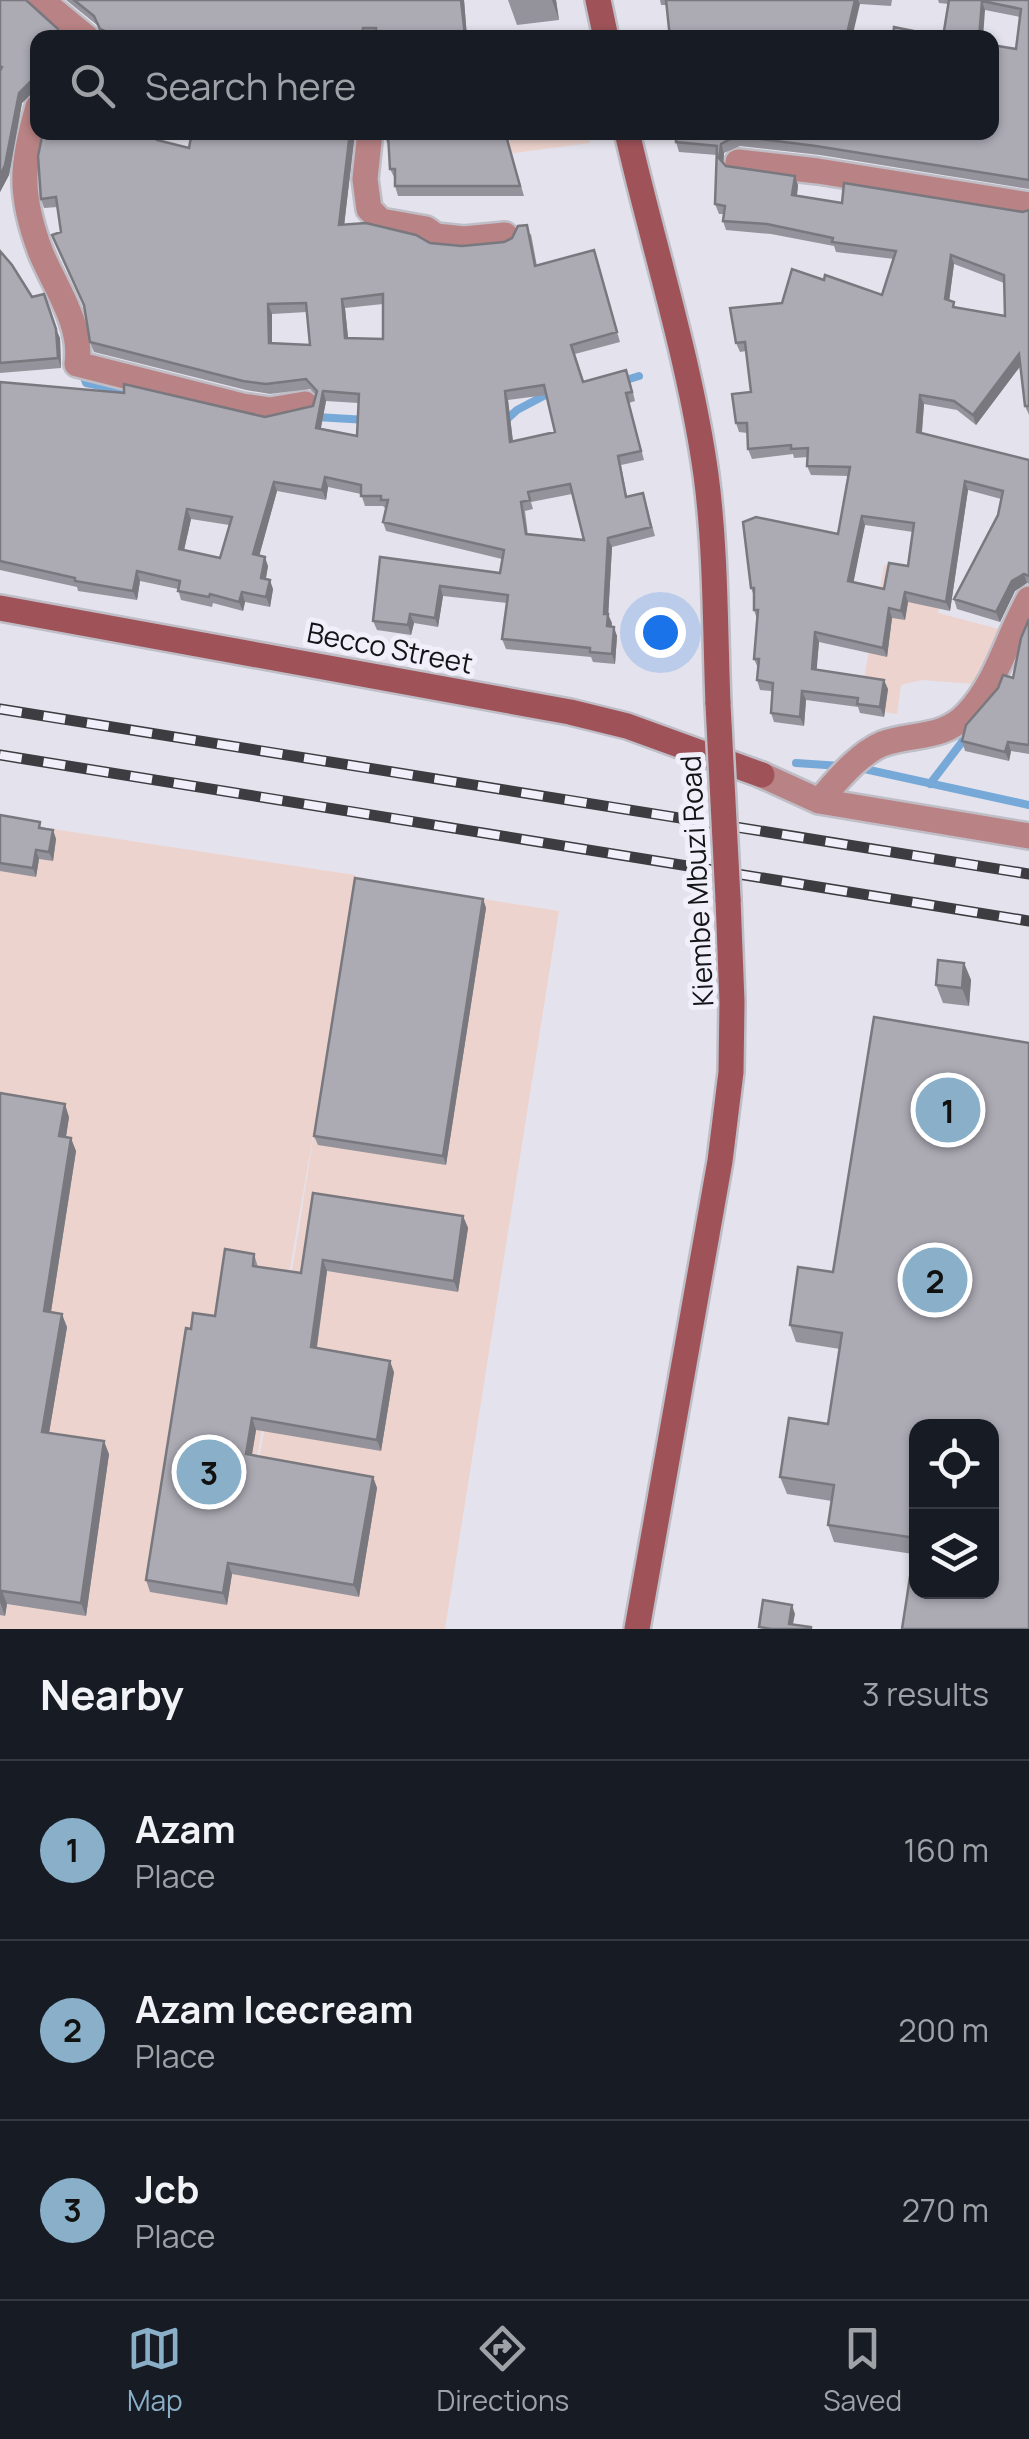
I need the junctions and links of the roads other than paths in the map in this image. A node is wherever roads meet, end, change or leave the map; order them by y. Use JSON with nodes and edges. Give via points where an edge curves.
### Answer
{"nodes":[{"id":1,"x":41,"y":0,"type":"edge"},
{"id":2,"x":598,"y":0,"type":"edge"},
{"id":3,"x":75,"y":30,"type":"edge"},
{"id":4,"x":604,"y":30,"type":"edge"},
{"id":5,"x":30,"y":134,"type":"edge"},
{"id":6,"x":369,"y":140,"type":"edge"},
{"id":7,"x":629,"y":140,"type":"edge"},
{"id":8,"x":738,"y":162,"type":"dead end"},
{"id":9,"x":1029,"y":205,"type":"edge"},
{"id":10,"x":505,"y":235,"type":"dead end"},
{"id":11,"x":305,"y":404,"type":"edge"},
{"id":12,"x":1029,"y":599,"type":"edge"},
{"id":13,"x":0,"y":608,"type":"edge"},
{"id":14,"x":762,"y":775,"type":"joint"},
{"id":15,"x":819,"y":801,"type":"junction"},
{"id":16,"x":1029,"y":836,"type":"edge"},
{"id":17,"x":637,"y":1629,"type":"edge"}],
"edges":[{"from":1,"to":3,"type":"street"},
{"from":2,"to":4,"type":"main road"},
{"from":5,"to":11,"type":"street","via":[[25,190],[40,250],[68,311],[77,364],[243,406]]},
{"from":6,"to":10,"type":"street","via":[[369,210],[380,221],[426,228],[436,236]]},
{"from":7,"to":17,"type":"main road","name":"Kiembe Mbuzi Road","bridge":true,"via":[[706,474],[732,1002],[720,1161]]},
{"from":8,"to":9,"type":"street"},
{"from":12,"to":15,"type":"street","via":[[966,716],[932,735],[883,744]]},
{"from":13,"to":14,"type":"main road","name":"Becco Street","via":[[570,712]]},
{"from":14,"to":15,"type":"street"},
{"from":15,"to":16,"type":"street"}]}
